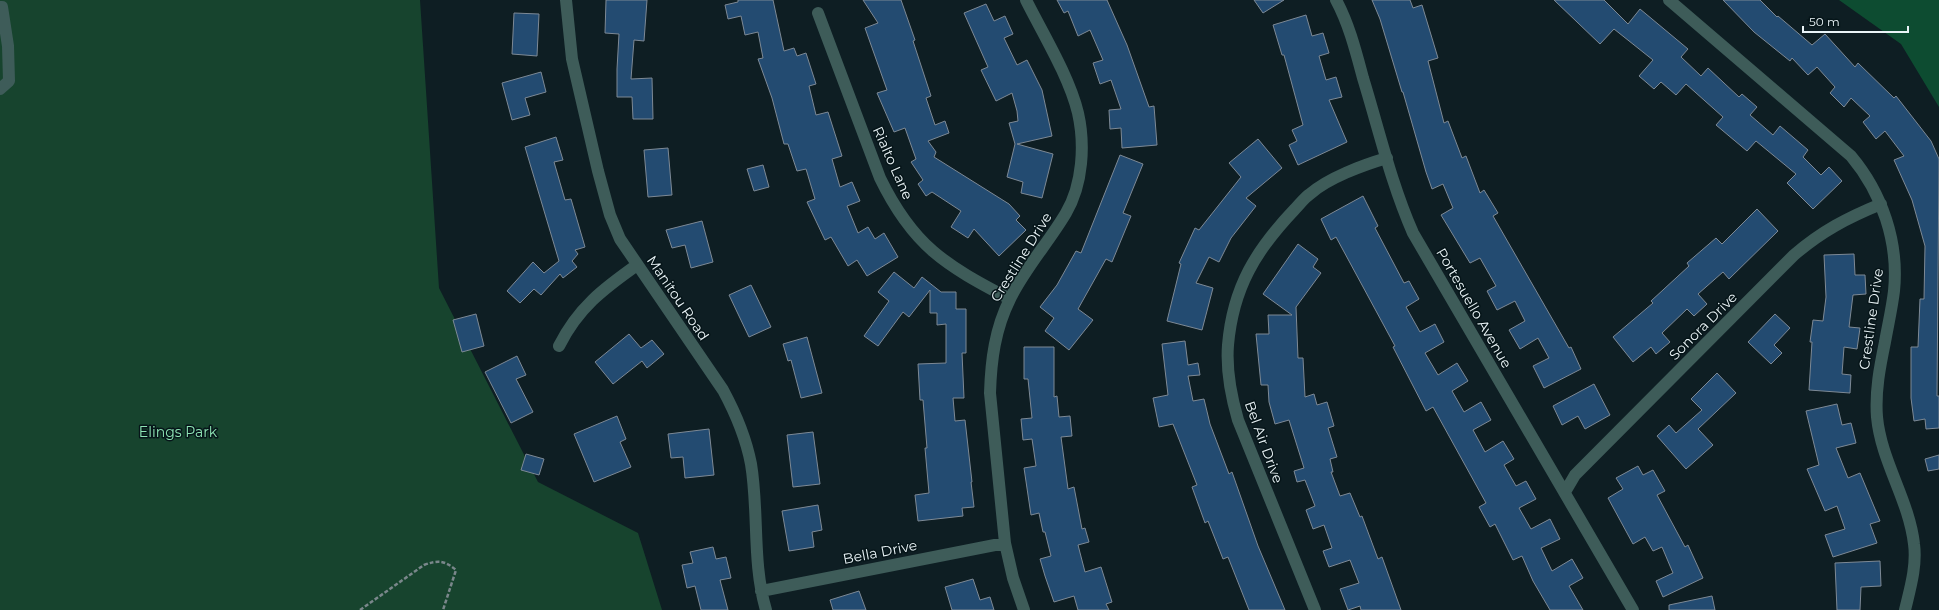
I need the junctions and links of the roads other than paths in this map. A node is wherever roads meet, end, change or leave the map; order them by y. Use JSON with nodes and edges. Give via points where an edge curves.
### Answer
{"nodes":[{"id":1,"x":566,"y":0,"type":"edge"},
{"id":2,"x":1026,"y":0,"type":"edge"},
{"id":3,"x":1336,"y":0,"type":"edge"},
{"id":4,"x":1669,"y":0,"type":"edge"},
{"id":5,"x":0,"y":7,"type":"edge"},
{"id":6,"x":818,"y":13,"type":"dead end"},
{"id":7,"x":0,"y":89,"type":"edge"},
{"id":8,"x":1387,"y":158,"type":"junction"},
{"id":9,"x":1881,"y":204,"type":"junction"},
{"id":10,"x":637,"y":265,"type":"junction"},
{"id":11,"x":1010,"y":299,"type":"junction"},
{"id":12,"x":559,"y":346,"type":"dead end"},
{"id":13,"x":1565,"y":492,"type":"junction"},
{"id":14,"x":1005,"y":543,"type":"junction"},
{"id":15,"x":761,"y":591,"type":"junction"},
{"id":16,"x":766,"y":610,"type":"edge"},
{"id":17,"x":1024,"y":610,"type":"edge"},
{"id":18,"x":1315,"y":610,"type":"edge"},
{"id":19,"x":1633,"y":610,"type":"edge"},
{"id":20,"x":1905,"y":610,"type":"edge"}],
"edges":[{"from":1,"to":10,"type":"street","name":"Manitou Road","via":[[572,59],[598,171],[610,215],[620,238]]},
{"from":2,"to":11,"type":"street","name":"Crestline Drive","via":[[1071,91],[1082,136],[1081,160],[1077,183],[1066,212]]},
{"from":3,"to":8,"type":"street","name":"Portesuello Avenue","via":[[1351,34]]},
{"from":4,"to":9,"type":"street","name":"Crestline Drive","via":[[1851,156]]},
{"from":5,"to":7,"type":"street","via":[[8,46],[9,81]]},
{"from":6,"to":11,"type":"street","name":"Rialto Lane","via":[[880,178],[907,226],[942,260],[964,275]]},
{"from":8,"to":13,"type":"street","name":"Portesuello Avenue","via":[[1412,233]]},
{"from":8,"to":18,"type":"street","name":"Bel Air Drive","via":[[1348,172],[1310,193],[1265,242],[1239,291],[1232,318],[1228,366],[1238,420]]},
{"from":9,"to":13,"type":"street","name":"Sonora Drive","via":[[1823,231],[1794,255],[1575,475]]},
{"from":9,"to":20,"type":"street","name":"Crestline Drive","via":[[1891,236],[1894,291],[1878,379],[1877,418],[1882,441],[1910,522],[1914,545],[1913,576]]},
{"from":10,"to":12,"type":"street","via":[[590,301],[566,332]]},
{"from":10,"to":15,"type":"street","name":"Manitou Road","via":[[723,390],[736,414],[751,466]]},
{"from":11,"to":14,"type":"street","name":"Crestline Drive","via":[[995,341],[990,370]]},
{"from":13,"to":19,"type":"street","name":"Portesuello Avenue"},
{"from":14,"to":15,"type":"street","name":"Bella Drive"},
{"from":14,"to":17,"type":"street","name":"Crestline Drive"},
{"from":15,"to":16,"type":"street","name":"Manitou Road"}]}
